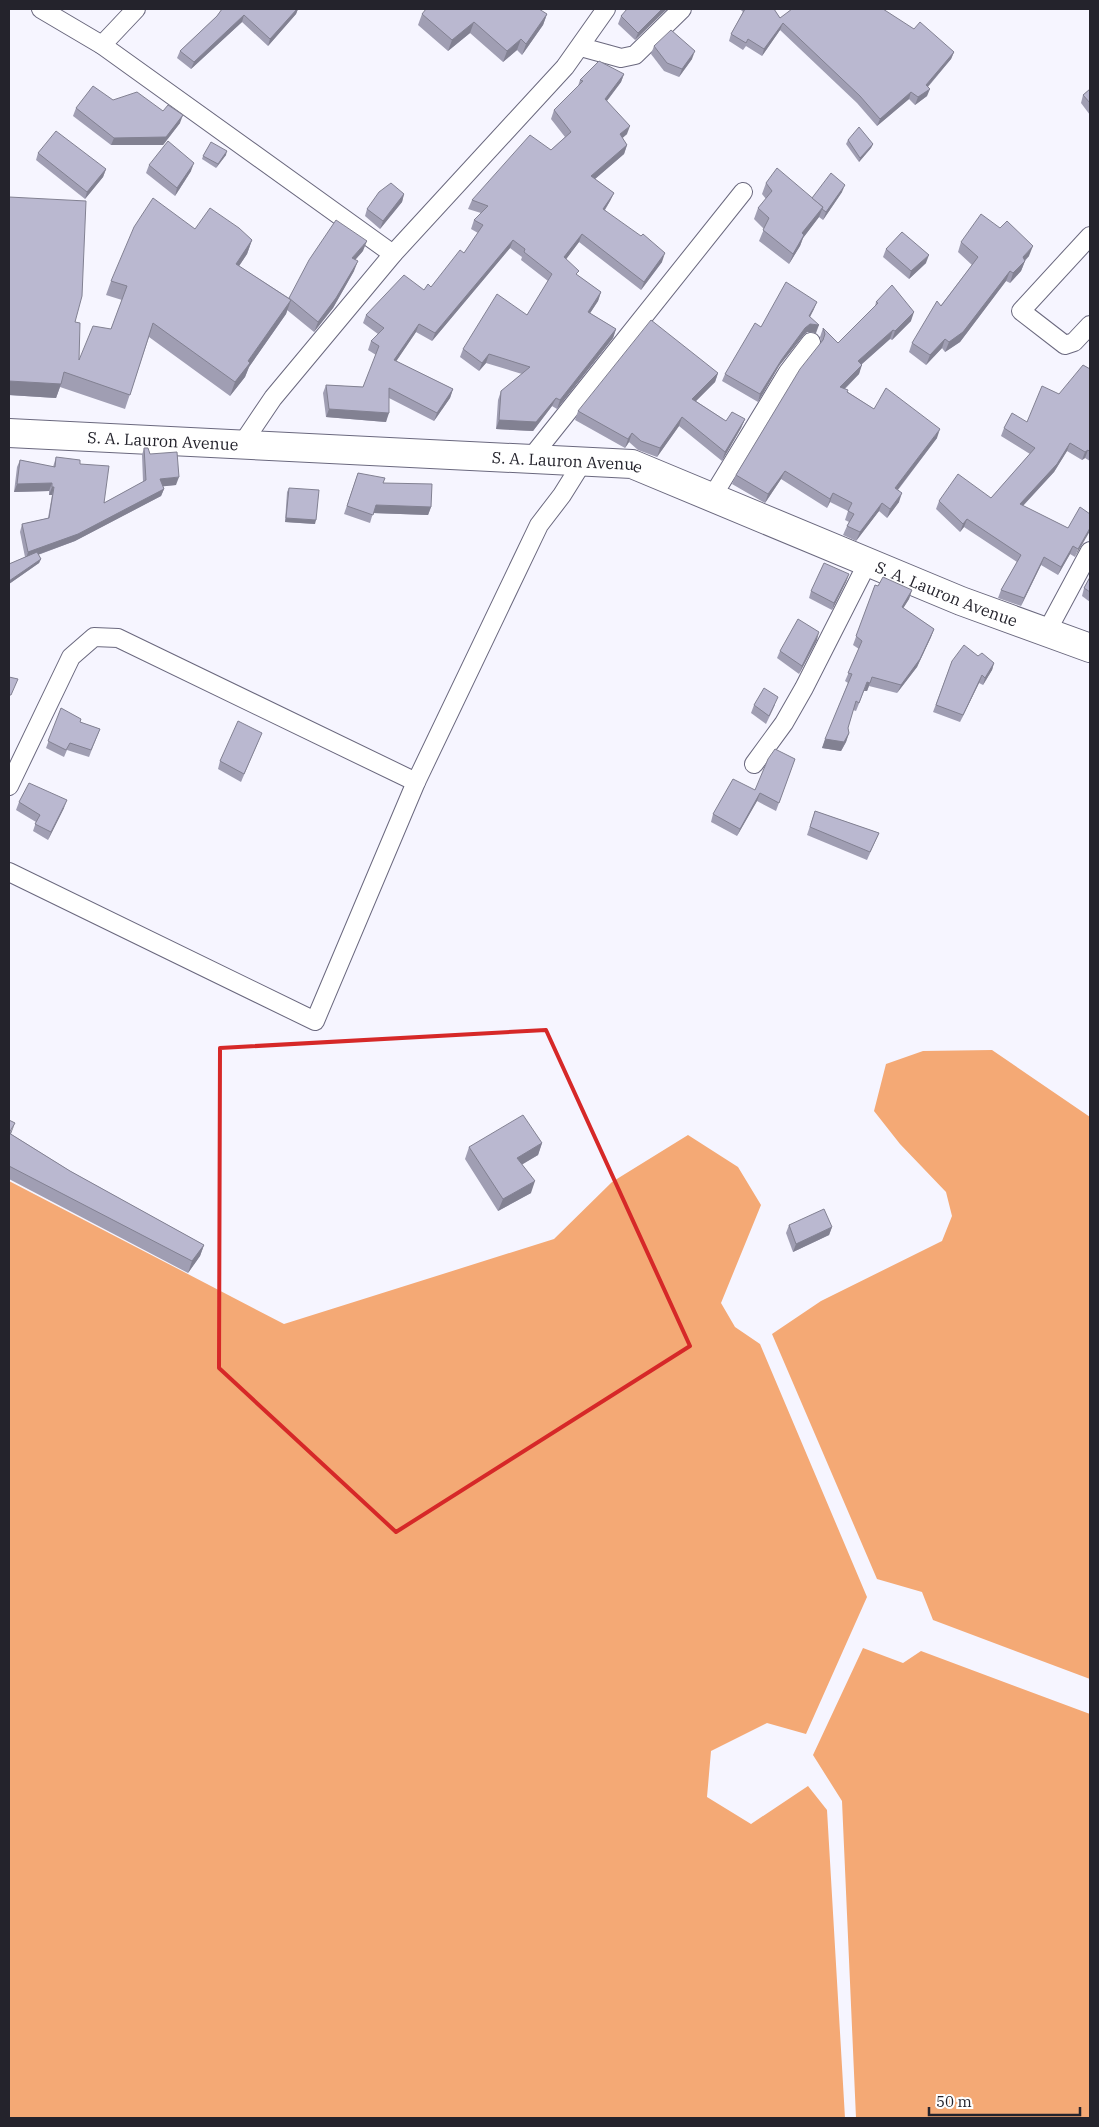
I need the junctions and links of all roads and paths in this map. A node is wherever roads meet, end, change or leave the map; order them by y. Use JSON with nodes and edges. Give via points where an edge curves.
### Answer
{"nodes":[{"id":1,"x":41,"y":9,"type":"edge"},
{"id":2,"x":136,"y":9,"type":"edge"},
{"id":3,"x":606,"y":9,"type":"edge"},
{"id":4,"x":682,"y":9,"type":"edge"},
{"id":5,"x":102,"y":45,"type":"junction"},
{"id":6,"x":581,"y":47,"type":"junction"},
{"id":7,"x":743,"y":192,"type":"dead end"},
{"id":8,"x":1090,"y":236,"type":"edge"},
{"id":9,"x":393,"y":254,"type":"junction"},
{"id":10,"x":1090,"y":325,"type":"edge"},
{"id":11,"x":812,"y":342,"type":"dead end"},
{"id":12,"x":9,"y":433,"type":"edge"},
{"id":13,"x":242,"y":444,"type":"junction"},
{"id":14,"x":530,"y":458,"type":"junction"},
{"id":15,"x":582,"y":463,"type":"junction"},
{"id":16,"x":712,"y":496,"type":"junction"},
{"id":17,"x":1090,"y":551,"type":"edge"},
{"id":18,"x":868,"y":562,"type":"junction"},
{"id":19,"x":1046,"y":634,"type":"junction"},
{"id":20,"x":1090,"y":648,"type":"edge"},
{"id":21,"x":754,"y":764,"type":"dead end"},
{"id":22,"x":416,"y":782,"type":"junction"},
{"id":23,"x":9,"y":786,"type":"edge"},
{"id":24,"x":9,"y":872,"type":"edge"}],
"edges":[{"from":1,"to":5,"type":"street"},
{"from":2,"to":5,"type":"street"},
{"from":3,"to":6,"type":"street"},
{"from":4,"to":6,"type":"street","via":[[636,55],[621,58]]},
{"from":5,"to":9,"type":"street"},
{"from":6,"to":9,"type":"street"},
{"from":7,"to":14,"type":"street"},
{"from":8,"to":10,"type":"street","via":[[1021,310],[1065,345],[1074,342]]},
{"from":9,"to":13,"type":"street","via":[[272,398]]},
{"from":11,"to":16,"type":"street","via":[[788,372]]},
{"from":12,"to":13,"type":"highway","name":"S. A. Lauron Avenue"},
{"from":13,"to":14,"type":"highway","name":"S. A. Lauron Avenue"},
{"from":14,"to":15,"type":"highway","name":"S. A. Lauron Avenue"},
{"from":15,"to":16,"type":"highway","name":"S. A. Lauron Avenue","via":[[632,464]]},
{"from":15,"to":22,"type":"street","via":[[539,525]]},
{"from":16,"to":18,"type":"highway","name":"S. A. Lauron Avenue"},
{"from":17,"to":19,"type":"street"},
{"from":18,"to":19,"type":"highway","name":"S. A. Lauron Avenue"},
{"from":18,"to":21,"type":"street","via":[[804,688],[784,723]]},
{"from":19,"to":20,"type":"highway","name":"S. A. Lauron Avenue"},
{"from":22,"to":23,"type":"street","via":[[118,638],[94,637],[72,657]]},
{"from":22,"to":24,"type":"street","via":[[315,1021]]}]}
